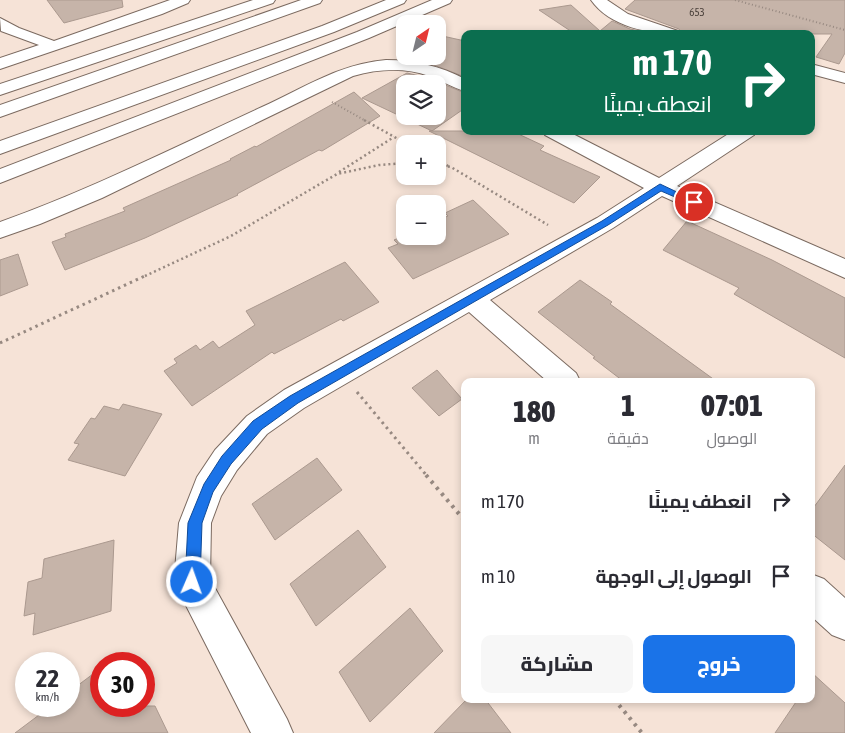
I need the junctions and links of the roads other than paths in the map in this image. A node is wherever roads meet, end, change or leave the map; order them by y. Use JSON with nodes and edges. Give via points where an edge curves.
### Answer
{"nodes":[{"id":1,"x":183,"y":0,"type":"edge"},
{"id":2,"x":216,"y":0,"type":"edge"},
{"id":3,"x":266,"y":0,"type":"edge"},
{"id":4,"x":315,"y":0,"type":"edge"},
{"id":5,"x":399,"y":0,"type":"edge"},
{"id":6,"x":445,"y":0,"type":"edge"},
{"id":7,"x":598,"y":0,"type":"edge"},
{"id":8,"x":234,"y":11,"type":"junction"},
{"id":9,"x":3,"y":26,"type":"edge"},
{"id":10,"x":659,"y":30,"type":"edge"},
{"id":11,"x":52,"y":47,"type":"junction"},
{"id":12,"x":0,"y":54,"type":"edge"},
{"id":13,"x":0,"y":64,"type":"edge"},
{"id":14,"x":815,"y":71,"type":"edge"},
{"id":15,"x":845,"y":78,"type":"edge"},
{"id":16,"x":461,"y":84,"type":"edge"},
{"id":17,"x":0,"y":90,"type":"edge"},
{"id":18,"x":0,"y":111,"type":"edge"},
{"id":19,"x":560,"y":135,"type":"edge"},
{"id":20,"x":741,"y":135,"type":"edge"},
{"id":21,"x":0,"y":148,"type":"edge"},
{"id":22,"x":0,"y":176,"type":"edge"},
{"id":23,"x":660,"y":187,"type":"junction"},
{"id":24,"x":0,"y":230,"type":"edge"},
{"id":25,"x":845,"y":269,"type":"edge"},
{"id":26,"x":470,"y":298,"type":"junction"},
{"id":27,"x":563,"y":378,"type":"edge"},
{"id":28,"x":815,"y":596,"type":"edge"},
{"id":29,"x":845,"y":622,"type":"edge"},
{"id":30,"x":273,"y":733,"type":"edge"}],
"edges":[{"from":1,"to":11,"type":"street"},
{"from":2,"to":8,"type":"street"},
{"from":3,"to":8,"type":"street"},
{"from":4,"to":18,"type":"street"},
{"from":5,"to":21,"type":"street"},
{"from":6,"to":22,"type":"street"},
{"from":7,"to":10,"type":"street","via":[[620,15]]},
{"from":8,"to":17,"type":"street"},
{"from":9,"to":11,"type":"street"},
{"from":9,"to":12,"type":"street","via":[[8,40]]},
{"from":11,"to":13,"type":"street"},
{"from":14,"to":15,"type":"street"},
{"from":16,"to":24,"type":"street","via":[[432,69],[386,65],[356,69],[333,77],[140,173]]},
{"from":19,"to":23,"type":"street"},
{"from":20,"to":23,"type":"street"},
{"from":23,"to":25,"type":"street"},
{"from":23,"to":26,"type":"street","via":[[605,223]]},
{"from":26,"to":27,"type":"street"},
{"from":26,"to":30,"type":"street","via":[[294,399],[257,425],[208,488],[195,523],[192,582]]},
{"from":28,"to":29,"type":"street"}]}
